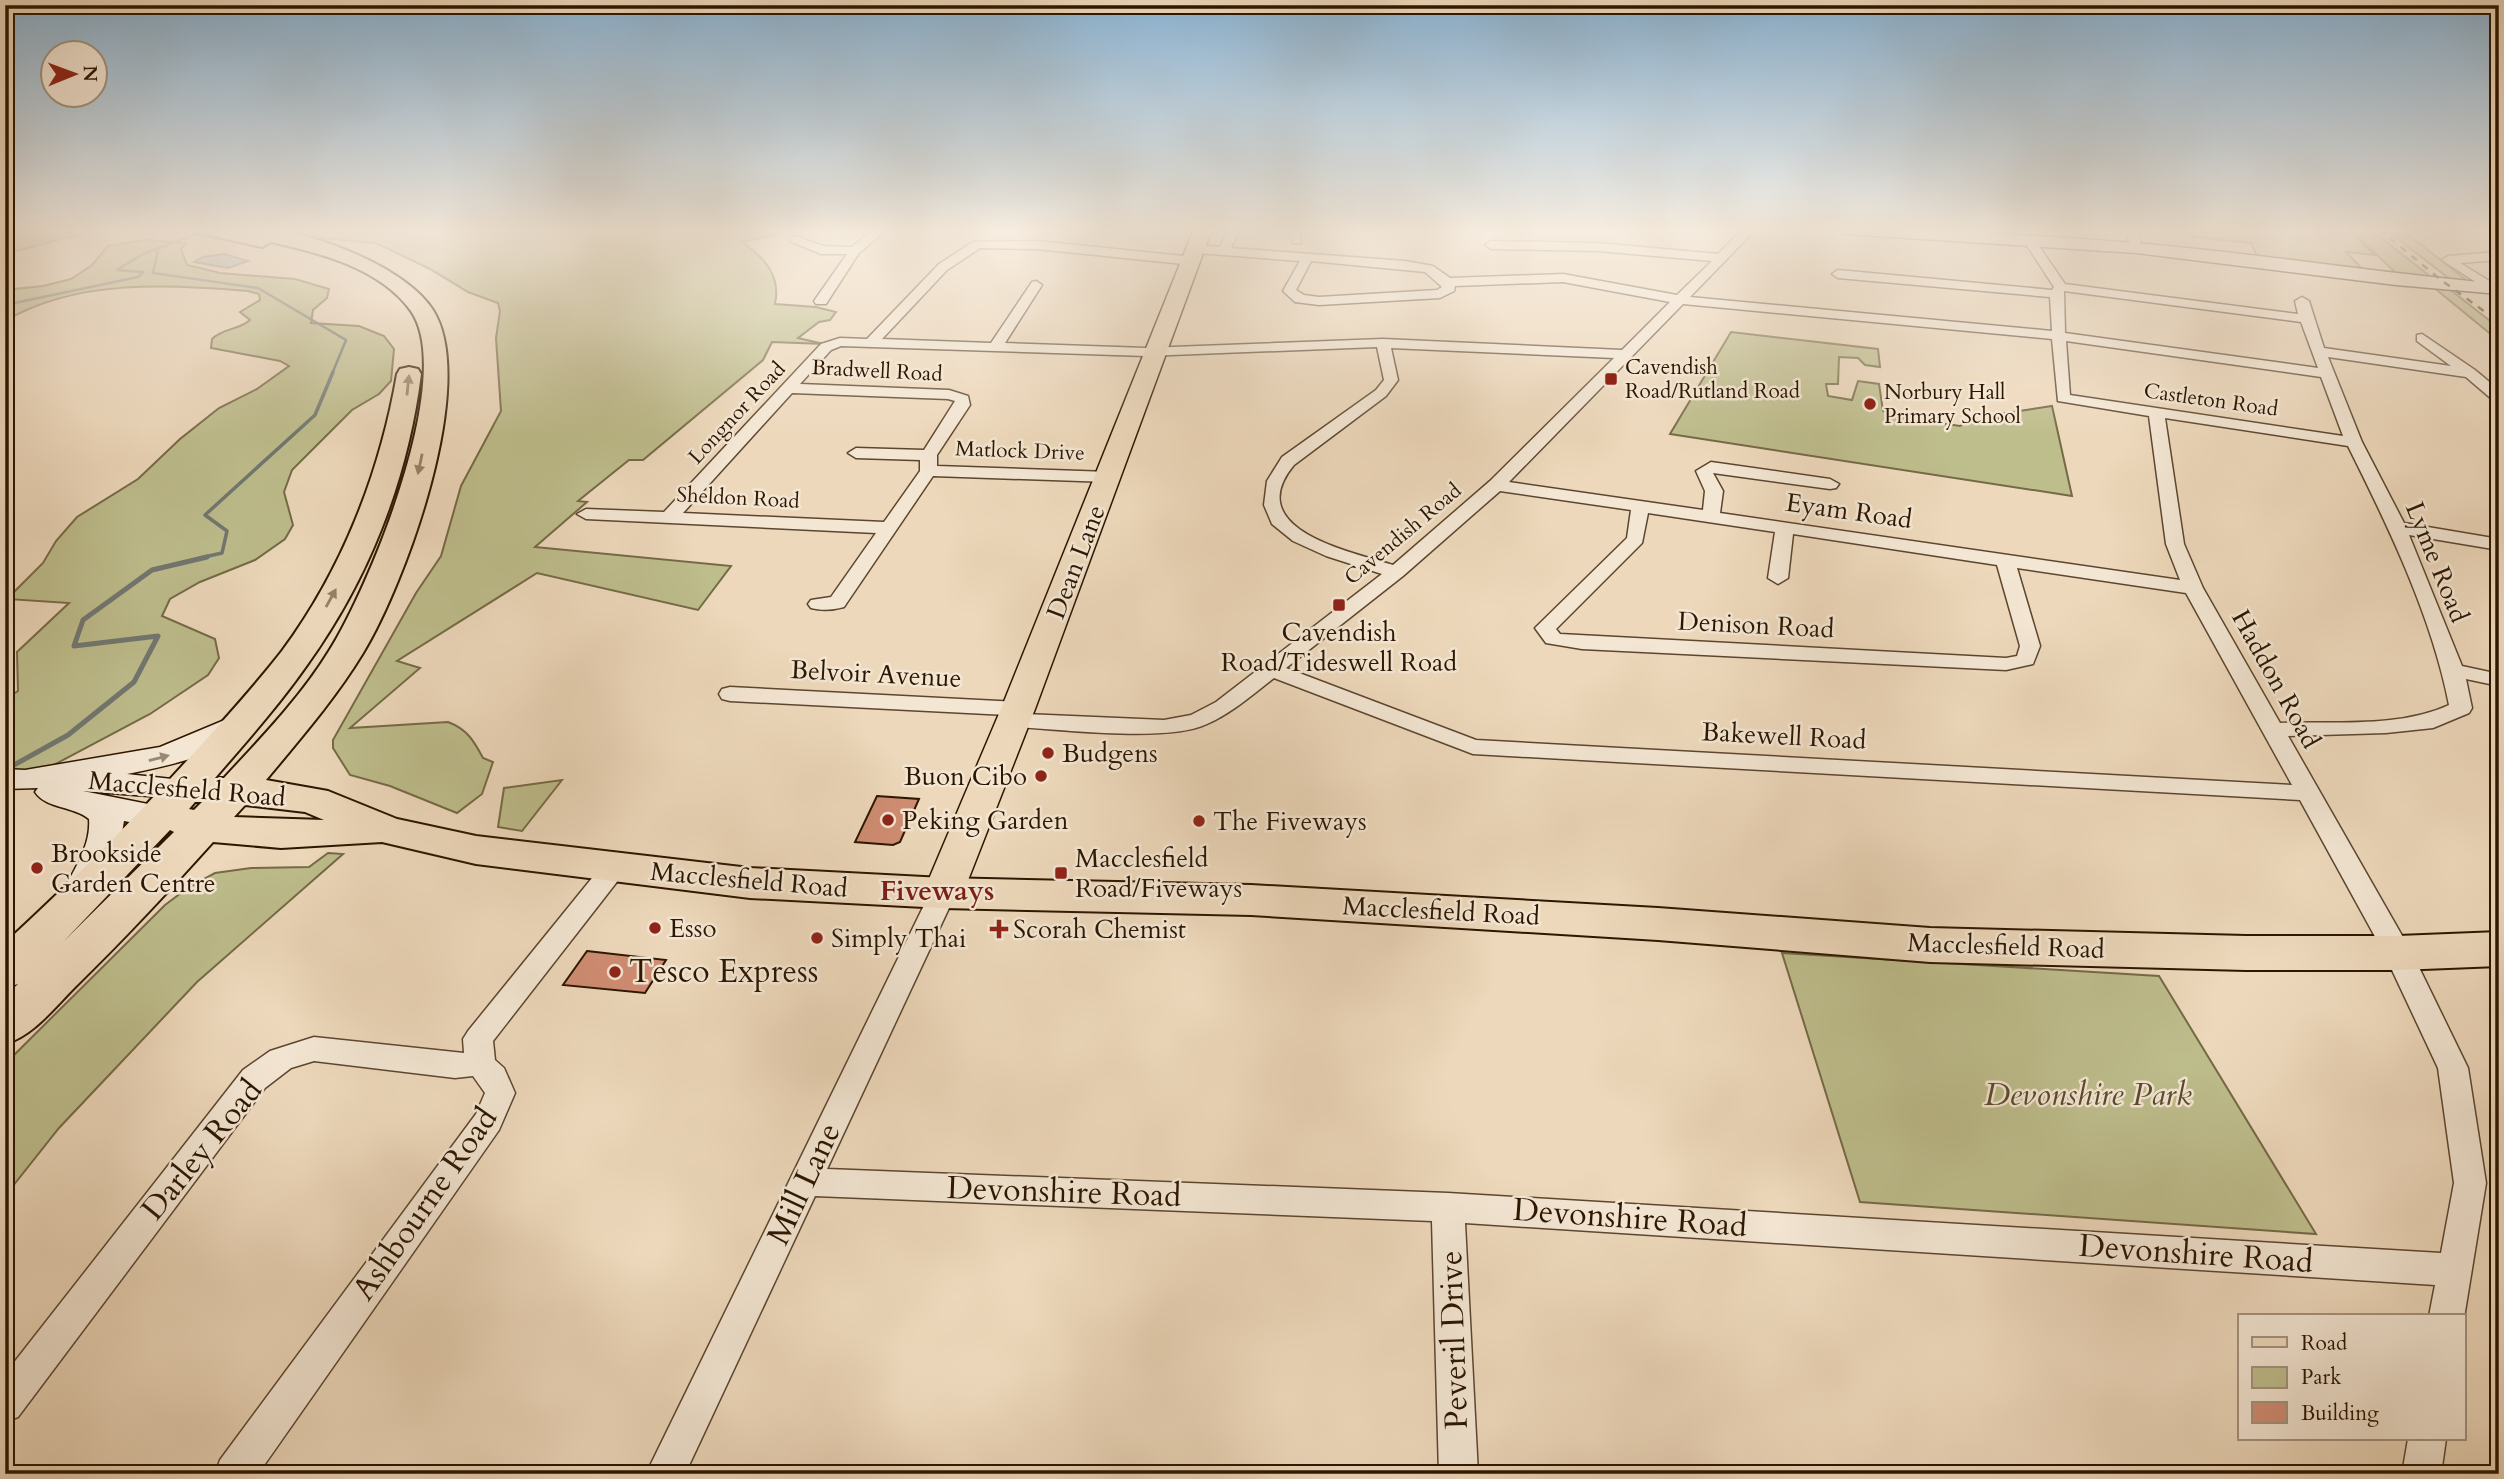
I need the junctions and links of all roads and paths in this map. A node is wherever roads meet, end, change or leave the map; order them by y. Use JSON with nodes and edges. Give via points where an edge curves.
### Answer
{"nodes":[{"id":1,"x":381,"y":298,"type":"edge"},
{"id":2,"x":411,"y":298,"type":"edge"},
{"id":3,"x":824,"y":298,"type":"edge"},
{"id":4,"x":914,"y":298,"type":"edge"},
{"id":5,"x":1027,"y":298,"type":"edge"},
{"id":6,"x":1182,"y":298,"type":"edge"},
{"id":7,"x":1298,"y":298,"type":"edge"},
{"id":8,"x":1366,"y":298,"type":"edge"},
{"id":9,"x":1669,"y":298,"type":"edge"},
{"id":10,"x":2058,"y":298,"type":"edge"},
{"id":11,"x":2157,"y":298,"type":"edge"},
{"id":12,"x":1680,"y":300,"type":"junction"},
{"id":13,"x":821,"y":302,"type":"dead end"},
{"id":14,"x":2059,"y":336,"type":"junction"},
{"id":15,"x":2422,"y":338,"type":"dead end"},
{"id":16,"x":839,"y":342,"type":"joint"},
{"id":17,"x":871,"y":343,"type":"junction"},
{"id":18,"x":1383,"y":343,"type":"junction"},
{"id":19,"x":996,"y":346,"type":"junction"},
{"id":20,"x":1158,"y":352,"type":"junction"},
{"id":21,"x":2320,"y":352,"type":"junction"},
{"id":22,"x":1626,"y":354,"type":"junction"},
{"id":23,"x":2470,"y":373,"type":"junction"},
{"id":24,"x":2328,"y":374,"type":"junction"},
{"id":25,"x":790,"y":388,"type":"junction"},
{"id":26,"x":2499,"y":398,"type":"edge"},
{"id":27,"x":2157,"y":414,"type":"junction"},
{"id":28,"x":2354,"y":442,"type":"junction"},
{"id":29,"x":856,"y":453,"type":"dead end"},
{"id":30,"x":928,"y":463,"type":"junction"},
{"id":31,"x":1110,"y":477,"type":"junction"},
{"id":32,"x":1830,"y":484,"type":"dead end"},
{"id":33,"x":1496,"y":485,"type":"junction"},
{"id":34,"x":1640,"y":506,"type":"junction"},
{"id":35,"x":586,"y":514,"type":"dead end"},
{"id":36,"x":669,"y":517,"type":"junction"},
{"id":37,"x":1711,"y":517,"type":"junction"},
{"id":38,"x":2397,"y":527,"type":"junction"},
{"id":39,"x":889,"y":528,"type":"junction"},
{"id":40,"x":1785,"y":528,"type":"junction"},
{"id":41,"x":2499,"y":545,"type":"edge"},
{"id":42,"x":2005,"y":560,"type":"junction"},
{"id":43,"x":1396,"y":572,"type":"junction"},
{"id":44,"x":384,"y":574,"type":"junction"},
{"id":45,"x":1778,"y":578,"type":"dead end"},
{"id":46,"x":2193,"y":588,"type":"junction"},
{"id":47,"x":818,"y":604,"type":"dead end"},
{"id":48,"x":1271,"y":670,"type":"junction"},
{"id":49,"x":2453,"y":670,"type":"junction"},
{"id":50,"x":2499,"y":680,"type":"edge"},
{"id":51,"x":730,"y":694,"type":"dead end"},
{"id":52,"x":1016,"y":715,"type":"junction"},
{"id":53,"x":298,"y":716,"type":"junction"},
{"id":54,"x":245,"y":719,"type":"junction"},
{"id":55,"x":2275,"y":730,"type":"junction"},
{"id":56,"x":21,"y":779,"type":"edge"},
{"id":57,"x":2308,"y":793,"type":"junction"},
{"id":58,"x":87,"y":803,"type":"junction"},
{"id":59,"x":199,"y":805,"type":"junction"},
{"id":60,"x":303,"y":817,"type":"junction"},
{"id":61,"x":374,"y":831,"type":"junction"},
{"id":62,"x":614,"y":868,"type":"junction"},
{"id":63,"x":943,"y":893,"type":"junction"},
{"id":64,"x":142,"y":894,"type":"junction"},
{"id":65,"x":73,"y":906,"type":"junction"},
{"id":66,"x":2499,"y":948,"type":"edge"},
{"id":67,"x":2398,"y":953,"type":"junction"},
{"id":68,"x":5,"y":971,"type":"edge"},
{"id":69,"x":5,"y":998,"type":"edge"},
{"id":70,"x":5,"y":1025,"type":"edge"},
{"id":71,"x":480,"y":1064,"type":"junction"},
{"id":72,"x":805,"y":1182,"type":"junction"},
{"id":73,"x":1448,"y":1207,"type":"junction"},
{"id":74,"x":2454,"y":1270,"type":"junction"},
{"id":75,"x":2447,"y":1314,"type":"edge"},
{"id":76,"x":5,"y":1404,"type":"edge"},
{"id":77,"x":2427,"y":1440,"type":"edge"},
{"id":78,"x":233,"y":1474,"type":"edge"},
{"id":79,"x":665,"y":1474,"type":"edge"},
{"id":80,"x":1459,"y":1474,"type":"edge"},
{"id":81,"x":2421,"y":1474,"type":"edge"}],
"edges":[{"from":54,"to":1,"type":"highway","one_way":true,"via":[[296,655],[375,509],[408,386],[409,348],[404,329]]},
{"from":2,"to":44,"type":"highway","one_way":true,"via":[[430,325],[436,370],[411,504]]},
{"from":3,"to":13,"type":"street"},
{"from":4,"to":17,"type":"street"},
{"from":5,"to":19,"type":"street"},
{"from":6,"to":20,"type":"main road","name":"Dean Lane"},
{"from":7,"to":8,"type":"street"},
{"from":9,"to":12,"type":"street"},
{"from":10,"to":14,"type":"street"},
{"from":11,"to":21,"type":"street","name":"Lyme Road","via":[[2304,310]]},
{"from":12,"to":14,"type":"street"},
{"from":12,"to":22,"type":"street","name":"Cavendish Road"},
{"from":14,"to":24,"type":"street"},
{"from":14,"to":27,"type":"street","name":"Castleton Road","via":[[2063,398]]},
{"from":15,"to":23,"type":"street"},
{"from":16,"to":17,"type":"street"},
{"from":16,"to":25,"type":"street","name":"Longnor Road","via":[[826,347]]},
{"from":17,"to":19,"type":"street"},
{"from":18,"to":20,"type":"street"},
{"from":18,"to":22,"type":"street"},
{"from":18,"to":43,"type":"street","via":[[1391,380],[1381,393],[1279,471],[1273,512],[1287,530],[1306,540]]},
{"from":19,"to":20,"type":"street"},
{"from":20,"to":31,"type":"main road","name":"Dean Lane"},
{"from":21,"to":23,"type":"street"},
{"from":21,"to":24,"type":"street","name":"Lyme Road"},
{"from":22,"to":33,"type":"street","name":"Cavendish Road"},
{"from":23,"to":26,"type":"street"},
{"from":24,"to":28,"type":"street","name":"Lyme Road"},
{"from":25,"to":30,"type":"street","name":"Bradwell Road","via":[[963,399]]},
{"from":25,"to":36,"type":"street","name":"Longnor Road"},
{"from":27,"to":28,"type":"street","name":"Castleton Road"},
{"from":27,"to":46,"type":"street","name":"Haddon Road","via":[[2175,544]]},
{"from":28,"to":38,"type":"street","name":"Lyme Road"},
{"from":29,"to":30,"type":"street","name":"Matlock Drive"},
{"from":30,"to":31,"type":"street","name":"Matlock Drive"},
{"from":30,"to":39,"type":"street"},
{"from":31,"to":52,"type":"main road","name":"Dean Lane"},
{"from":32,"to":37,"type":"street","via":[[1711,467],[1704,471],[1714,491]]},
{"from":33,"to":34,"type":"street","name":"Eyam Road"},
{"from":33,"to":43,"type":"street","name":"Cavendish Road"},
{"from":34,"to":37,"type":"street","name":"Eyam Road"},
{"from":34,"to":42,"type":"street","name":"Denison Road","via":[[1636,538],[1545,628],[1553,639],[2006,664],[2026,660],[2030,646]]},
{"from":35,"to":36,"type":"street","name":"Sheldon Road"},
{"from":36,"to":39,"type":"street","name":"Sheldon Road"},
{"from":37,"to":40,"type":"street","name":"Eyam Road"},
{"from":38,"to":41,"type":"street"},
{"from":38,"to":49,"type":"street","name":"Lyme Road"},
{"from":39,"to":47,"type":"street","via":[[837,603]]},
{"from":40,"to":42,"type":"street","name":"Eyam Road"},
{"from":40,"to":45,"type":"street"},
{"from":42,"to":46,"type":"street","name":"Eyam Road"},
{"from":43,"to":48,"type":"street","name":"Cavendish Road"},
{"from":44,"to":53,"type":"highway","via":[[345,653]]},
{"from":44,"to":59,"type":"highway","via":[[326,640],[254,741]]},
{"from":46,"to":55,"type":"street","name":"Haddon Road"},
{"from":48,"to":52,"type":"street","name":"Cavendish Road","via":[[1224,707],[1182,725],[1143,728]]},
{"from":48,"to":57,"type":"street","name":"Bakewell Road","via":[[1474,747]]},
{"from":49,"to":50,"type":"street"},
{"from":49,"to":55,"type":"street","name":"Lyme Road","via":[[2461,708],[2433,721]]},
{"from":51,"to":52,"type":"street","name":"Belvoir Avenue"},
{"from":52,"to":63,"type":"main road","name":"Dean Lane"},
{"from":53,"to":59,"type":"highway"},
{"from":53,"to":60,"type":"highway","via":[[290,767]]},
{"from":56,"to":54,"type":"street","one_way":true,"via":[[166,757],[202,744]]},
{"from":54,"to":59,"type":"highway"},
{"from":55,"to":57,"type":"street","name":"Haddon Road"},
{"from":56,"to":58,"type":"street","name":"Macclesfield Road"},
{"from":56,"to":59,"type":"street","name":"Macclesfield Road"},
{"from":57,"to":67,"type":"street","name":"Haddon Road"},
{"from":58,"to":59,"type":"street","name":"Macclesfield Road"},
{"from":58,"to":65,"type":"street","via":[[102,810],[107,820],[104,841]]},
{"from":59,"to":60,"type":"highway","name":"Macclesfield Road"},
{"from":59,"to":61,"type":"highway"},
{"from":59,"to":64,"type":"highway"},
{"from":59,"to":65,"type":"highway"},
{"from":59,"to":69,"type":"highway"},
{"from":60,"to":61,"type":"highway","name":"Macclesfield Road","via":[[328,835]]},
{"from":60,"to":64,"type":"highway","via":[[210,857]]},
{"from":61,"to":62,"type":"highway","name":"Macclesfield Road"},
{"from":62,"to":63,"type":"highway","name":"Macclesfield Road","via":[[750,883]]},
{"from":62,"to":71,"type":"street","name":"Ashbourne Road","via":[[478,1040]]},
{"from":63,"to":67,"type":"highway","name":"Macclesfield Road","via":[[1251,900],[1930,945]]},
{"from":63,"to":72,"type":"street","name":"Mill Lane"},
{"from":64,"to":70,"type":"highway"},
{"from":65,"to":68,"type":"highway"},
{"from":66,"to":67,"type":"highway","name":"Macclesfield Road"},
{"from":67,"to":74,"type":"street","name":"Haddon Road","via":[[2453,1068],[2470,1183]]},
{"from":71,"to":76,"type":"street","name":"Darley Road","via":[[455,1066],[314,1049],[281,1059],[254,1079]]},
{"from":71,"to":78,"type":"street","name":"Ashbourne Road","via":[[500,1093],[488,1121]]},
{"from":72,"to":73,"type":"street","name":"Devonshire Road"},
{"from":72,"to":79,"type":"street","name":"Mill Lane"},
{"from":73,"to":74,"type":"street","name":"Devonshire Road"},
{"from":73,"to":80,"type":"street","name":"Peveril Drive"},
{"from":74,"to":75,"type":"street","name":"Haddon Road"},
{"from":77,"to":81,"type":"street"}]}
